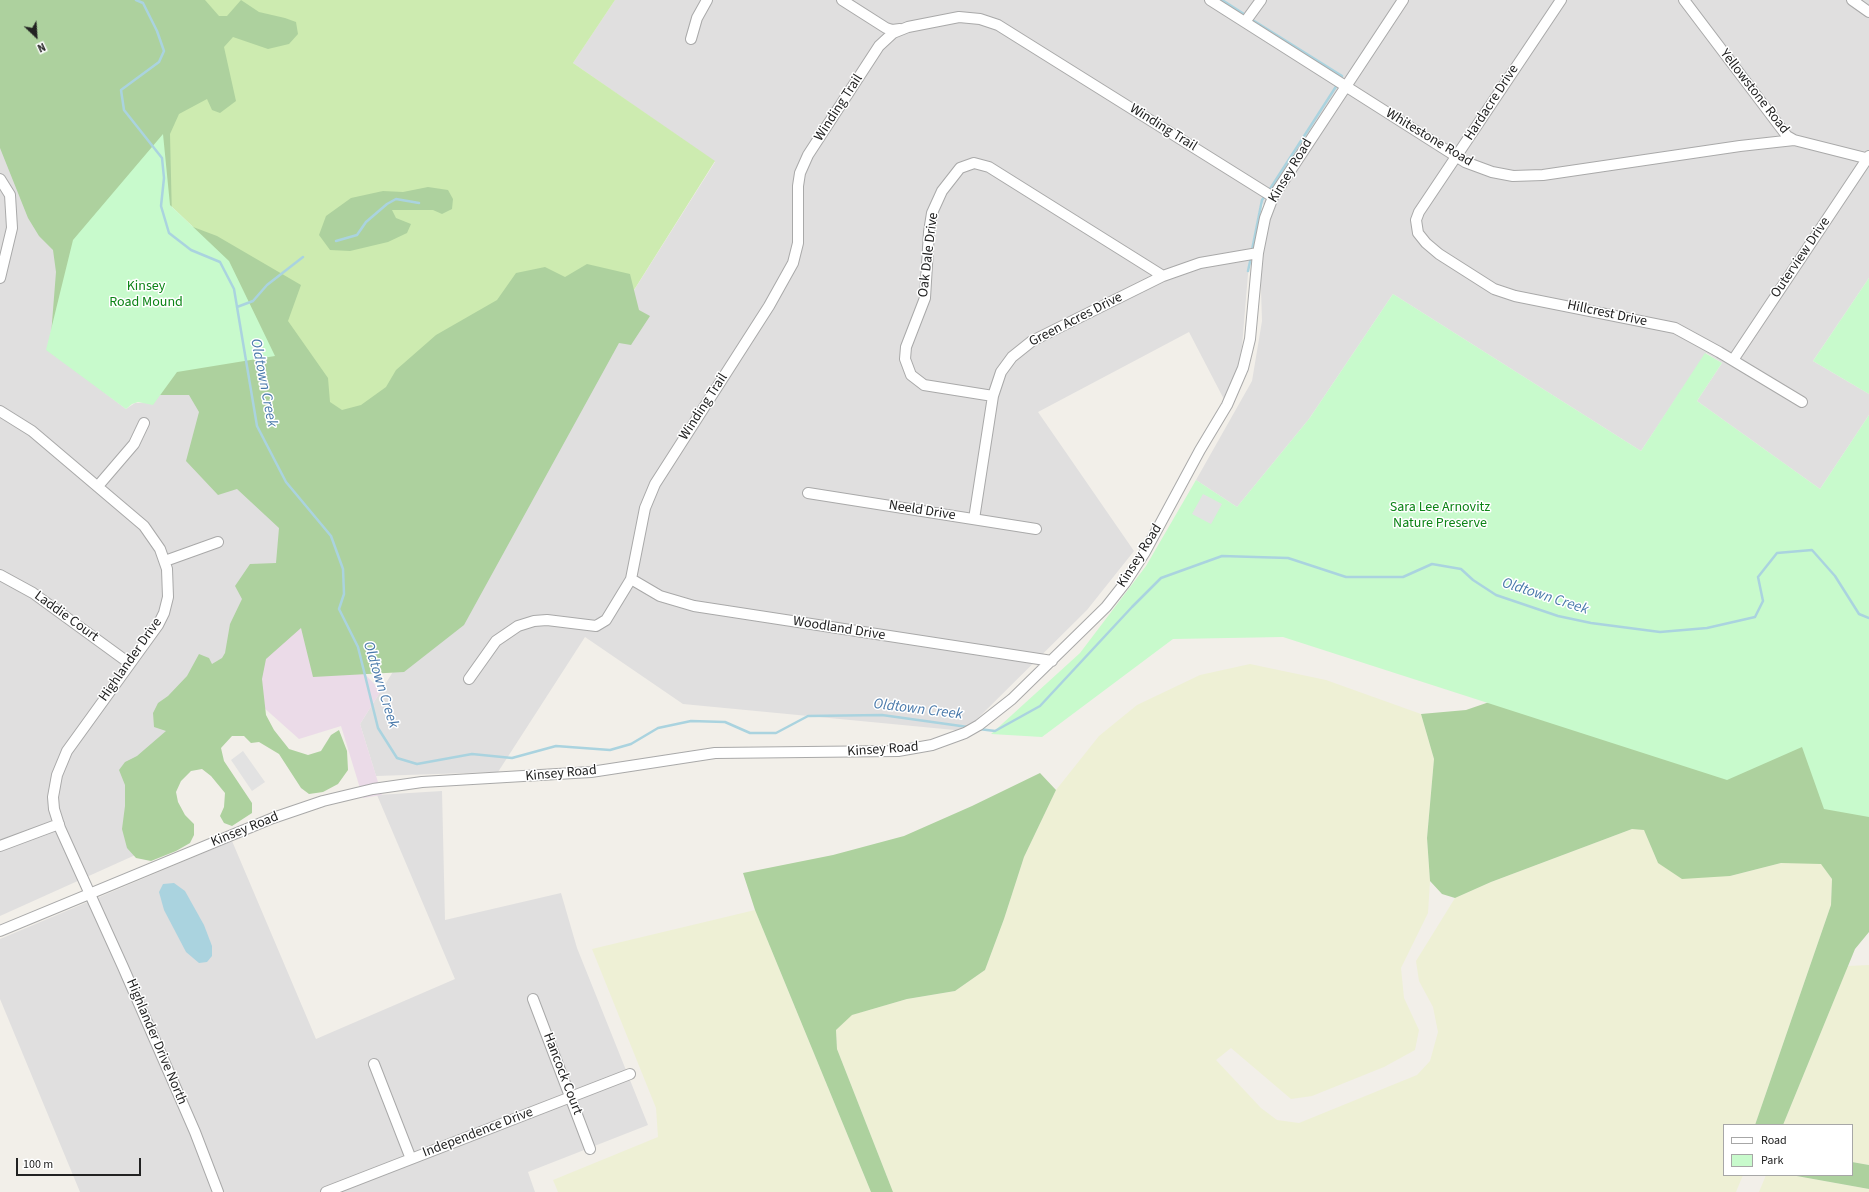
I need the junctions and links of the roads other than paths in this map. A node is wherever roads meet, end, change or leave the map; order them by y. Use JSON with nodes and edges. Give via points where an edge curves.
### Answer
{"nodes":[{"id":1,"x":707,"y":0,"type":"edge"},
{"id":2,"x":842,"y":0,"type":"edge"},
{"id":3,"x":1210,"y":0,"type":"edge"},
{"id":4,"x":1261,"y":0,"type":"edge"},
{"id":5,"x":1403,"y":0,"type":"edge"},
{"id":6,"x":1561,"y":0,"type":"edge"},
{"id":7,"x":1684,"y":0,"type":"edge"},
{"id":8,"x":1852,"y":0,"type":"edge"},
{"id":9,"x":1869,"y":12,"type":"edge"},
{"id":10,"x":1246,"y":22,"type":"junction"},
{"id":11,"x":900,"y":30,"type":"junction"},
{"id":12,"x":691,"y":39,"type":"dead end"},
{"id":13,"x":1346,"y":86,"type":"junction"},
{"id":14,"x":1794,"y":140,"type":"junction"},
{"id":15,"x":1457,"y":157,"type":"junction"},
{"id":16,"x":1868,"y":158,"type":"edge"},
{"id":17,"x":0,"y":179,"type":"edge"},
{"id":18,"x":1273,"y":197,"type":"junction"},
{"id":19,"x":1416,"y":228,"type":"joint"},
{"id":20,"x":1258,"y":253,"type":"junction"},
{"id":21,"x":0,"y":276,"type":"edge"},
{"id":22,"x":1163,"y":276,"type":"junction"},
{"id":23,"x":1733,"y":360,"type":"junction"},
{"id":24,"x":993,"y":396,"type":"junction"},
{"id":25,"x":1802,"y":402,"type":"dead end"},
{"id":26,"x":0,"y":411,"type":"edge"},
{"id":27,"x":144,"y":423,"type":"dead end"},
{"id":28,"x":98,"y":486,"type":"junction"},
{"id":29,"x":808,"y":493,"type":"dead end"},
{"id":30,"x":974,"y":519,"type":"junction"},
{"id":31,"x":1036,"y":529,"type":"dead end"},
{"id":32,"x":218,"y":542,"type":"dead end"},
{"id":33,"x":165,"y":562,"type":"junction"},
{"id":34,"x":0,"y":576,"type":"edge"},
{"id":35,"x":631,"y":579,"type":"junction"},
{"id":36,"x":1052,"y":661,"type":"junction"},
{"id":37,"x":129,"y":663,"type":"junction"},
{"id":38,"x":469,"y":679,"type":"dead end"},
{"id":39,"x":59,"y":824,"type":"junction"},
{"id":40,"x":0,"y":846,"type":"edge"},
{"id":41,"x":90,"y":892,"type":"junction"},
{"id":42,"x":0,"y":931,"type":"edge"},
{"id":43,"x":532,"y":999,"type":"dead end"},
{"id":44,"x":374,"y":1064,"type":"dead end"},
{"id":45,"x":630,"y":1074,"type":"dead end"},
{"id":46,"x":572,"y":1097,"type":"junction"},
{"id":47,"x":590,"y":1149,"type":"dead end"},
{"id":48,"x":411,"y":1159,"type":"junction"},
{"id":49,"x":218,"y":1192,"type":"edge"},
{"id":50,"x":326,"y":1192,"type":"edge"}],
"edges":[{"from":1,"to":12,"type":"street","via":[[697,18]]},
{"from":2,"to":11,"type":"street","via":[[886,28]]},
{"from":3,"to":10,"type":"street","name":"Whitestone Road"},
{"from":4,"to":10,"type":"street"},
{"from":5,"to":13,"type":"street","name":"Kinsey Road"},
{"from":6,"to":15,"type":"street","name":"Hardacre Drive"},
{"from":7,"to":14,"type":"street","name":"Yellowstone Road","via":[[1785,133]]},
{"from":8,"to":9,"type":"street"},
{"from":10,"to":13,"type":"street","name":"Whitestone Road"},
{"from":11,"to":18,"type":"street","name":"Winding Trail","via":[[959,17],[980,19],[998,25]]},
{"from":11,"to":35,"type":"street","name":"Winding Trail","via":[[879,46],[805,161],[798,186],[798,243],[793,263],[765,312],[655,484],[644,513]]},
{"from":13,"to":15,"type":"street","name":"Whitestone Road"},
{"from":13,"to":18,"type":"street","name":"Kinsey Road"},
{"from":14,"to":15,"type":"street","name":"Whitestone Road","via":[[1532,176],[1492,172]]},
{"from":14,"to":16,"type":"street","name":"Yellowstone Road"},
{"from":15,"to":19,"type":"street","name":"Hardacre Drive","via":[[1420,212]]},
{"from":16,"to":23,"type":"street","name":"Outerview Drive"},
{"from":17,"to":21,"type":"street","via":[[10,196],[12,228]]},
{"from":18,"to":20,"type":"street","name":"Kinsey Road","via":[[1265,218]]},
{"from":19,"to":23,"type":"street","name":"Hillcrest Drive","via":[[1422,240],[1439,254],[1494,289],[1515,296],[1675,328]]},
{"from":20,"to":22,"type":"street","name":"Green Acres Drive","via":[[1200,262]]},
{"from":20,"to":36,"type":"street","name":"Kinsey Road","via":[[1250,340],[1234,390],[1132,573],[1106,607]]},
{"from":22,"to":24,"type":"street","name":"Green Acres Drive","via":[[1022,347],[1001,372]]},
{"from":22,"to":24,"type":"street","name":"Oak Dale Drive","via":[[989,166],[974,163],[960,168],[942,191],[932,213],[925,298],[906,347],[905,359],[911,375],[924,385]]},
{"from":23,"to":25,"type":"street","name":"Hillcrest Drive"},
{"from":24,"to":30,"type":"street","name":"Green Acres Drive"},
{"from":26,"to":28,"type":"street","name":"Highlander Drive","via":[[32,431]]},
{"from":27,"to":28,"type":"street","via":[[134,444]]},
{"from":28,"to":33,"type":"street","name":"Highlander Drive","via":[[144,526],[160,549]]},
{"from":29,"to":30,"type":"street","name":"Neeld Drive"},
{"from":30,"to":31,"type":"street","name":"Neeld Drive"},
{"from":32,"to":33,"type":"street"},
{"from":33,"to":37,"type":"street","name":"Highlander Drive","via":[[169,578],[164,613]]},
{"from":34,"to":37,"type":"street","name":"Laddie Court","via":[[33,593]]},
{"from":35,"to":36,"type":"street","name":"Woodland Drive","via":[[660,596],[694,606]]},
{"from":35,"to":38,"type":"street","via":[[603,623],[592,626],[547,620],[518,626],[496,641]]},
{"from":36,"to":41,"type":"street","name":"Kinsey Road","via":[[1012,699],[985,720],[965,733],[932,745],[898,752],[716,753],[591,772],[422,782],[380,787],[303,807]]},
{"from":37,"to":39,"type":"street","name":"Highlander Drive","via":[[61,763],[56,775],[53,797]]},
{"from":39,"to":40,"type":"street"},
{"from":39,"to":41,"type":"street","name":"Highlander Drive"},
{"from":41,"to":42,"type":"street","name":"Kinsey Road"},
{"from":41,"to":49,"type":"street","name":"Highlander Drive North","via":[[195,1132]]},
{"from":43,"to":46,"type":"street","name":"Hancock Court"},
{"from":44,"to":48,"type":"street"},
{"from":45,"to":46,"type":"street","name":"Independence Drive"},
{"from":46,"to":47,"type":"street","name":"Hancock Court"},
{"from":46,"to":48,"type":"street","name":"Independence Drive"},
{"from":48,"to":50,"type":"street","name":"Independence Drive"}]}
